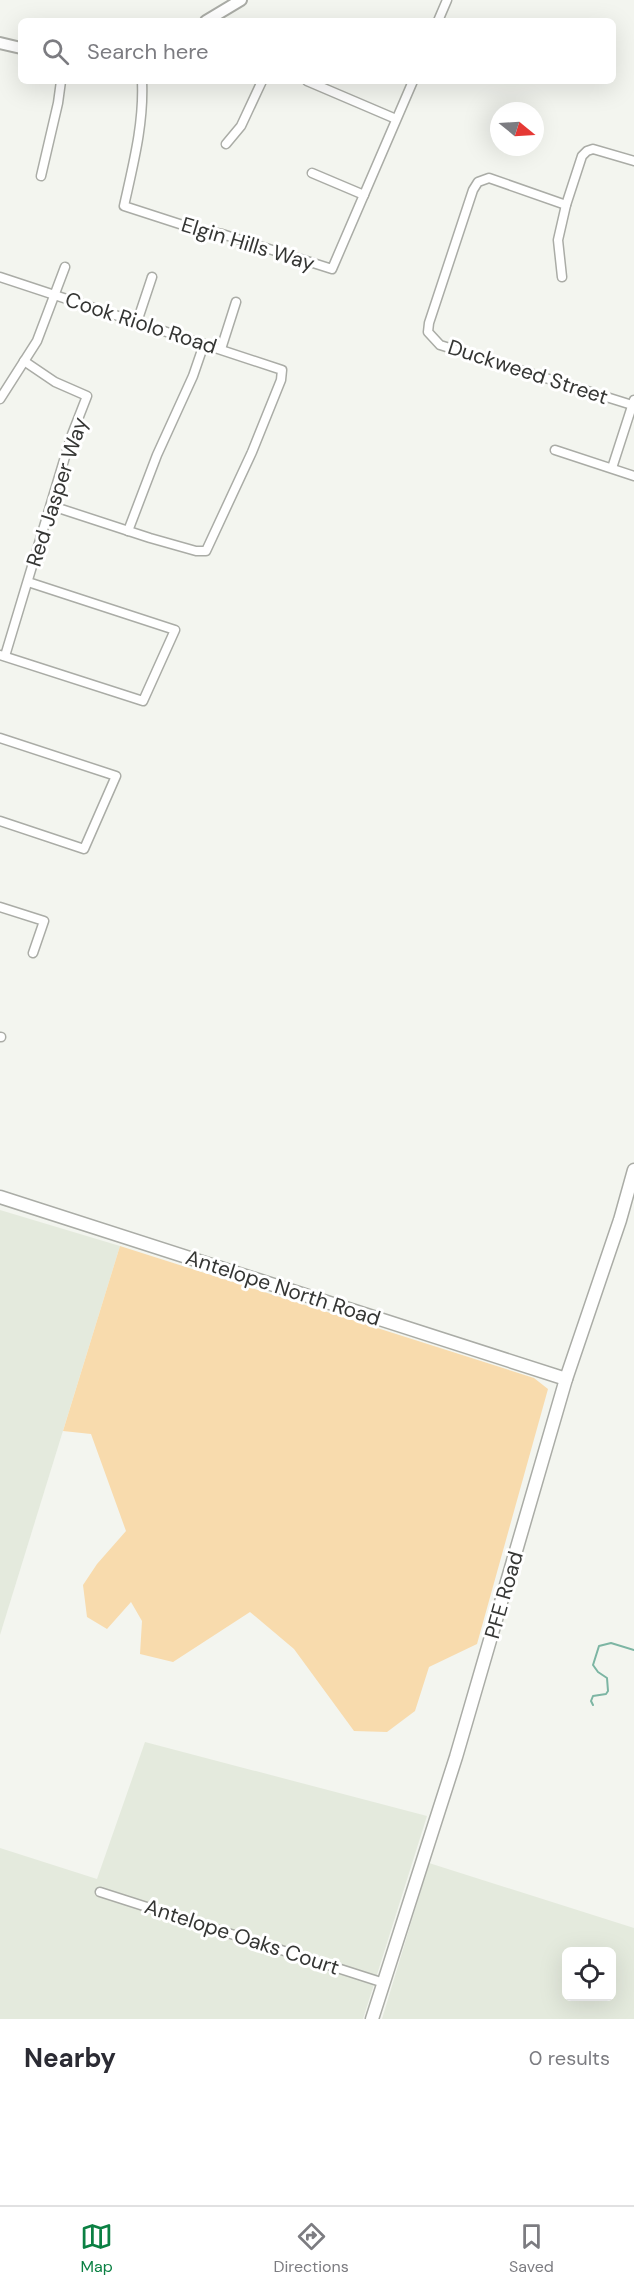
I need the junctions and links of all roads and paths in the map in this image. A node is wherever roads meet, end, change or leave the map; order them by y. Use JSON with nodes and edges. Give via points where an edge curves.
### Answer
{"nodes":[{"id":1,"x":241,"y":0,"type":"edge"},
{"id":2,"x":447,"y":0,"type":"edge"},
{"id":3,"x":219,"y":18,"type":"edge"},
{"id":4,"x":439,"y":18,"type":"edge"},
{"id":5,"x":0,"y":43,"type":"edge"},
{"id":6,"x":18,"y":47,"type":"edge"},
{"id":7,"x":60,"y":84,"type":"edge"},
{"id":8,"x":142,"y":84,"type":"edge"},
{"id":9,"x":261,"y":84,"type":"edge"},
{"id":10,"x":412,"y":84,"type":"edge"},
{"id":11,"x":325,"y":85,"type":"edge"},
{"id":12,"x":396,"y":119,"type":"junction"},
{"id":13,"x":226,"y":144,"type":"dead end"},
{"id":14,"x":634,"y":160,"type":"edge"},
{"id":15,"x":312,"y":172,"type":"dead end"},
{"id":16,"x":42,"y":176,"type":"dead end"},
{"id":17,"x":364,"y":195,"type":"junction"},
{"id":18,"x":566,"y":205,"type":"junction"},
{"id":19,"x":65,"y":267,"type":"dead end"},
{"id":20,"x":0,"y":277,"type":"edge"},
{"id":21,"x":562,"y":277,"type":"dead end"},
{"id":22,"x":152,"y":278,"type":"dead end"},
{"id":23,"x":54,"y":296,"type":"junction"},
{"id":24,"x":236,"y":302,"type":"dead end"},
{"id":25,"x":137,"y":322,"type":"junction"},
{"id":26,"x":204,"y":344,"type":"junction"},
{"id":27,"x":221,"y":349,"type":"junction"},
{"id":28,"x":24,"y":361,"type":"junction"},
{"id":29,"x":0,"y":399,"type":"edge"},
{"id":30,"x":633,"y":402,"type":"edge"},
{"id":31,"x":555,"y":450,"type":"dead end"},
{"id":32,"x":612,"y":468,"type":"junction"},
{"id":33,"x":634,"y":476,"type":"edge"},
{"id":34,"x":52,"y":506,"type":"junction"},
{"id":35,"x":128,"y":531,"type":"junction"},
{"id":36,"x":28,"y":582,"type":"junction"},
{"id":37,"x":2,"y":655,"type":"edge"},
{"id":38,"x":0,"y":738,"type":"edge"},
{"id":39,"x":0,"y":821,"type":"edge"},
{"id":40,"x":0,"y":907,"type":"edge"},
{"id":41,"x":33,"y":953,"type":"dead end"},
{"id":42,"x":634,"y":1170,"type":"edge"},
{"id":43,"x":0,"y":1197,"type":"edge"},
{"id":44,"x":566,"y":1379,"type":"junction"},
{"id":45,"x":100,"y":1892,"type":"dead end"},
{"id":46,"x":384,"y":1983,"type":"junction"},
{"id":47,"x":372,"y":2019,"type":"edge"}],
"edges":[{"from":1,"to":3,"type":"street"},
{"from":2,"to":4,"type":"street"},
{"from":5,"to":6,"type":"street"},
{"from":7,"to":16,"type":"street"},
{"from":8,"to":17,"type":"street","name":"Elgin Hills Way","via":[[139,138],[124,206],[332,269]]},
{"from":9,"to":13,"type":"street","via":[[241,126]]},
{"from":10,"to":12,"type":"street","name":"Elgin Hills Way"},
{"from":11,"to":12,"type":"street"},
{"from":12,"to":17,"type":"street","name":"Elgin Hills Way"},
{"from":14,"to":18,"type":"street","via":[[602,150],[587,151]]},
{"from":15,"to":17,"type":"street"},
{"from":18,"to":21,"type":"street","via":[[558,240]]},
{"from":18,"to":30,"type":"street","name":"Duckweed Street","via":[[489,178],[478,182],[428,332],[440,345]]},
{"from":19,"to":23,"type":"street"},
{"from":20,"to":23,"type":"street","name":"Cook Riolo Road"},
{"from":22,"to":25,"type":"street"},
{"from":23,"to":25,"type":"street","name":"Cook Riolo Road"},
{"from":23,"to":28,"type":"street","via":[[37,341]]},
{"from":24,"to":27,"type":"street"},
{"from":25,"to":26,"type":"street","name":"Cook Riolo Road"},
{"from":26,"to":27,"type":"street","name":"Cook Riolo Road"},
{"from":26,"to":35,"type":"street"},
{"from":27,"to":35,"type":"street","name":"Cook Riolo Road","via":[[282,370],[252,452],[206,551]]},
{"from":28,"to":29,"type":"street"},
{"from":28,"to":34,"type":"street","name":"Red Jasper Way","via":[[55,382],[87,396],[71,436]]},
{"from":30,"to":32,"type":"street"},
{"from":31,"to":32,"type":"street"},
{"from":32,"to":33,"type":"street"},
{"from":34,"to":35,"type":"street"},
{"from":34,"to":36,"type":"street","name":"Red Jasper Way"},
{"from":36,"to":37,"type":"street","name":"Red Jasper Way"},
{"from":36,"to":37,"type":"street","via":[[175,630],[143,701]]},
{"from":38,"to":39,"type":"street","via":[[116,776],[84,849]]},
{"from":40,"to":41,"type":"street","via":[[44,921]]},
{"from":42,"to":44,"type":"main road","name":"PFE Road"},
{"from":43,"to":44,"type":"main road","name":"Antelope North Road"},
{"from":44,"to":46,"type":"main road","name":"PFE Road","via":[[486,1657]]},
{"from":45,"to":46,"type":"street","name":"Antelope Oaks Court"},
{"from":46,"to":47,"type":"main road","name":"PFE Road"}]}
